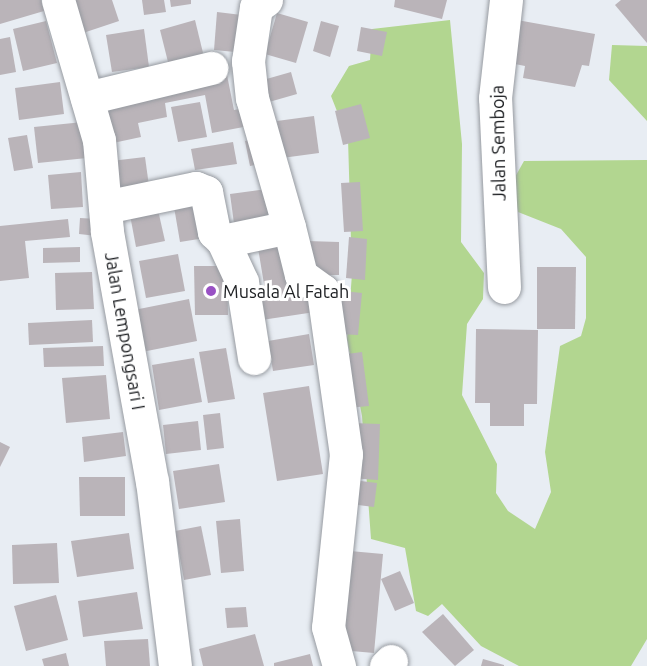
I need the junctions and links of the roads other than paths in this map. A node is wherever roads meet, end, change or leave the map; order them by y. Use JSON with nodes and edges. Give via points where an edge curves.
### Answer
{"nodes":[{"id":1,"x":58,"y":0,"type":"edge"},
{"id":2,"x":266,"y":0,"type":"edge"},
{"id":3,"x":506,"y":0,"type":"edge"},
{"id":4,"x":211,"y":68,"type":"dead end"},
{"id":5,"x":87,"y":98,"type":"junction"},
{"id":6,"x":105,"y":207,"type":"junction"},
{"id":7,"x":289,"y":228,"type":"junction"},
{"id":8,"x":236,"y":239,"type":"junction"},
{"id":9,"x":504,"y":287,"type":"dead end"},
{"id":10,"x":254,"y":358,"type":"dead end"},
{"id":11,"x":175,"y":666,"type":"edge"},
{"id":12,"x":339,"y":666,"type":"edge"}],
"edges":[{"from":1,"to":5,"type":"street","name":"Jalan Lempongsari I"},
{"from":2,"to":7,"type":"street","via":[[256,7],[248,61],[252,98]]},
{"from":3,"to":9,"type":"street","name":"Jalan Semboja","via":[[495,98]]},
{"from":4,"to":5,"type":"street"},
{"from":5,"to":6,"type":"street","name":"Jalan Lempongsari I","via":[[99,140]]},
{"from":6,"to":8,"type":"street","via":[[196,188],[206,192],[214,232]]},
{"from":6,"to":11,"type":"street","name":"Jalan Lempongsari I","via":[[152,481]]},
{"from":7,"to":8,"type":"street"},
{"from":7,"to":12,"type":"street","via":[[301,275],[326,298],[346,454],[328,627]]},
{"from":8,"to":10,"type":"street"}]}
